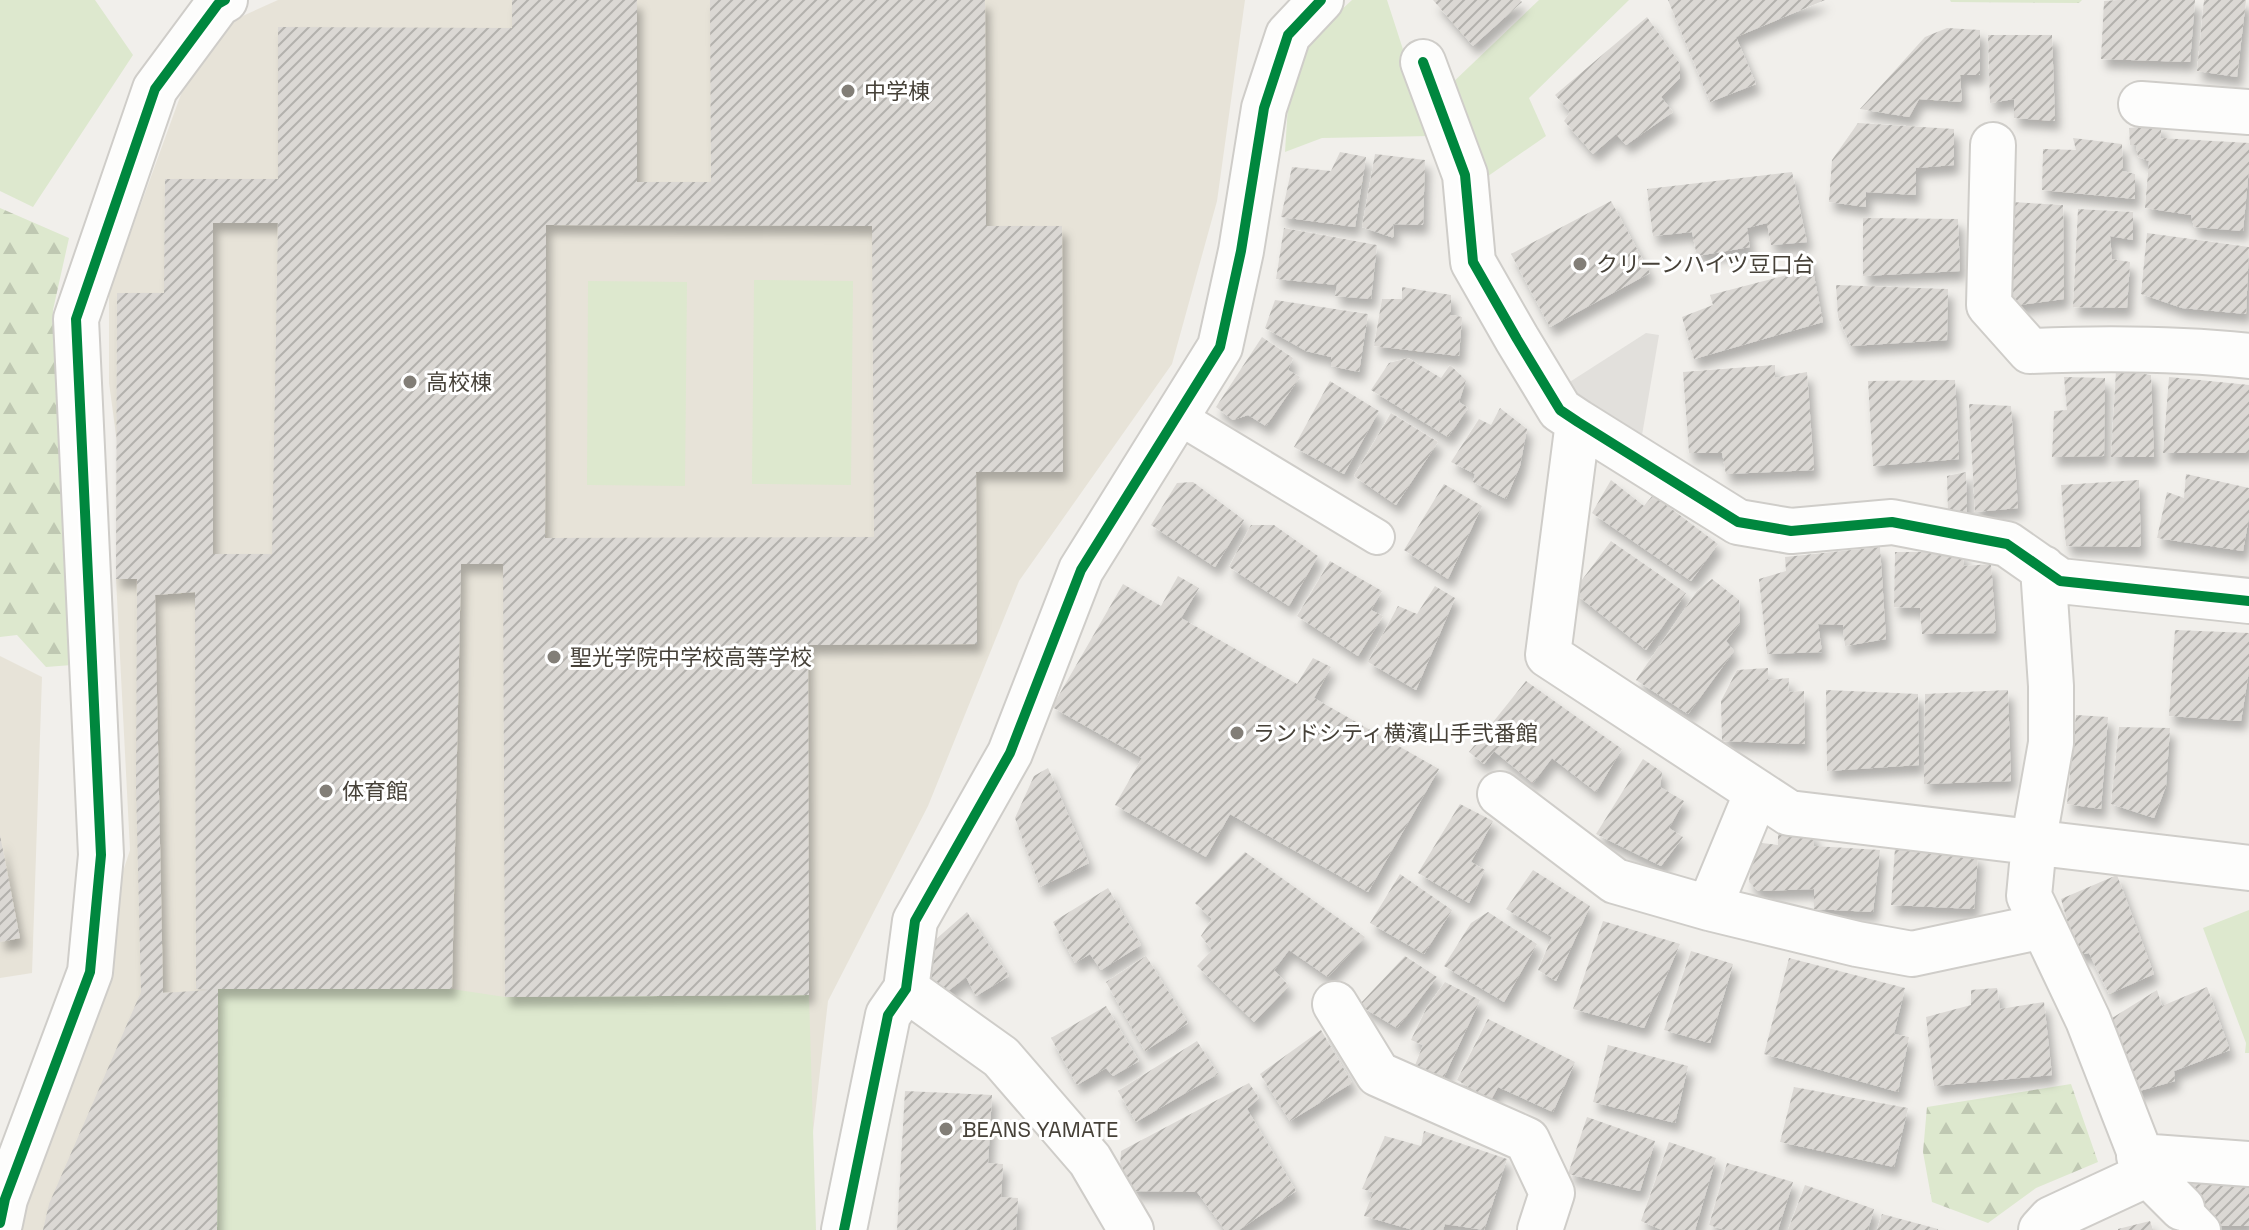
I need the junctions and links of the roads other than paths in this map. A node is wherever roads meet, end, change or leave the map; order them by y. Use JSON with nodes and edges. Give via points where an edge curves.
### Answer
{"nodes":[{"id":1,"x":225,"y":0,"type":"edge"},
{"id":2,"x":1321,"y":0,"type":"edge"},
{"id":3,"x":1423,"y":62,"type":"dead end"},
{"id":4,"x":2141,"y":104,"type":"dead end"},
{"id":5,"x":2249,"y":112,"type":"edge"},
{"id":6,"x":1993,"y":145,"type":"dead end"},
{"id":7,"x":2249,"y":356,"type":"edge"},
{"id":8,"x":1177,"y":416,"type":"junction"},
{"id":9,"x":1578,"y":422,"type":"junction"},
{"id":10,"x":1377,"y":537,"type":"dead end"},
{"id":11,"x":2043,"y":568,"type":"junction"},
{"id":12,"x":2249,"y":601,"type":"edge"},
{"id":13,"x":1757,"y":792,"type":"junction"},
{"id":14,"x":1500,"y":794,"type":"dead end"},
{"id":15,"x":2034,"y":842,"type":"junction"},
{"id":16,"x":2249,"y":868,"type":"edge"},
{"id":17,"x":1709,"y":908,"type":"junction"},
{"id":18,"x":2043,"y":926,"type":"junction"},
{"id":19,"x":906,"y":989,"type":"junction"},
{"id":20,"x":1335,"y":1004,"type":"dead end"},
{"id":21,"x":2249,"y":1164,"type":"edge"},
{"id":22,"x":2144,"y":1165,"type":"junction"},
{"id":23,"x":2193,"y":1219,"type":"edge"},
{"id":24,"x":0,"y":1223,"type":"edge"},
{"id":25,"x":844,"y":1230,"type":"edge"},
{"id":26,"x":1131,"y":1230,"type":"edge"},
{"id":27,"x":1540,"y":1230,"type":"edge"},
{"id":28,"x":2041,"y":1230,"type":"edge"}],
"edges":[{"from":1,"to":24,"type":"street","via":[[155,89],[76,319],[101,855],[90,972]]},
{"from":2,"to":8,"type":"street","via":[[1288,35],[1264,108],[1220,347]]},
{"from":3,"to":9,"type":"street","via":[[1465,175],[1473,262],[1560,410]]},
{"from":4,"to":5,"type":"street"},
{"from":6,"to":7,"type":"street","via":[[1989,305],[2030,351],[2106,348]]},
{"from":8,"to":10,"type":"lane"},
{"from":8,"to":19,"type":"street","via":[[1081,570],[1010,753],[915,921]]},
{"from":9,"to":11,"type":"street","via":[[1738,522],[1791,531],[1892,522],[2007,544]]},
{"from":9,"to":13,"type":"street","via":[[1548,655]]},
{"from":11,"to":12,"type":"street","via":[[2060,581]]},
{"from":11,"to":15,"type":"street","via":[[2051,743]]},
{"from":13,"to":15,"type":"street","via":[[1789,813]]},
{"from":13,"to":17,"type":"street"},
{"from":14,"to":17,"type":"street","via":[[1615,881]]},
{"from":15,"to":16,"type":"street"},
{"from":15,"to":18,"type":"street","via":[[2029,896]]},
{"from":17,"to":18,"type":"street","via":[[1912,954]]},
{"from":18,"to":22,"type":"street","via":[[2088,1020]]},
{"from":19,"to":25,"type":"street","via":[[888,1015]]},
{"from":19,"to":26,"type":"street","via":[[1001,1057],[1090,1160]]},
{"from":20,"to":27,"type":"street","via":[[1378,1074],[1527,1140],[1552,1193]]},
{"from":21,"to":22,"type":"street"},
{"from":22,"to":23,"type":"street"},
{"from":22,"to":28,"type":"street"}]}
